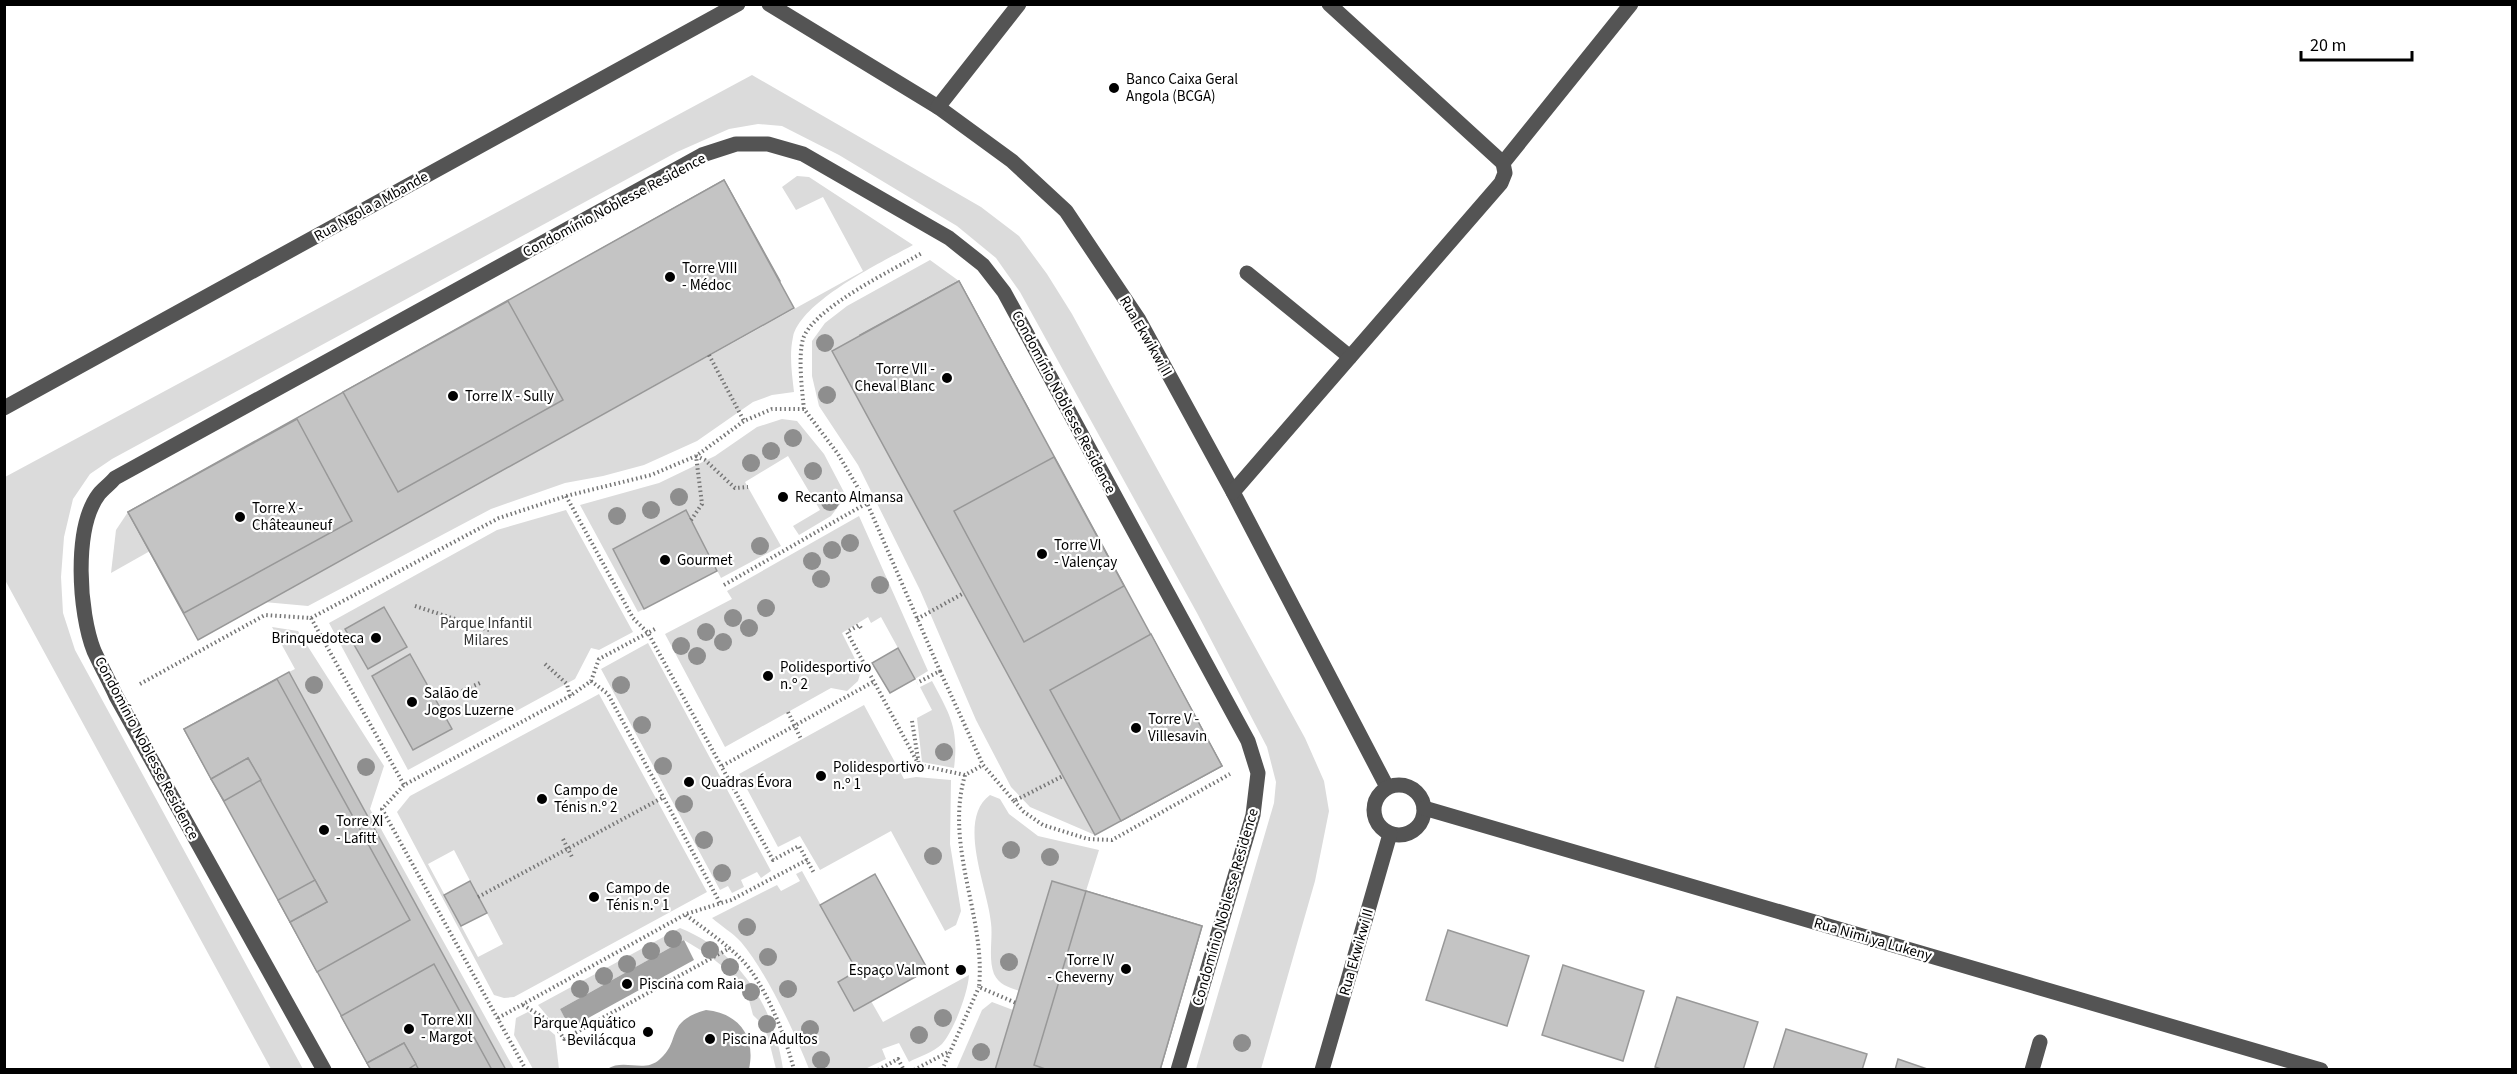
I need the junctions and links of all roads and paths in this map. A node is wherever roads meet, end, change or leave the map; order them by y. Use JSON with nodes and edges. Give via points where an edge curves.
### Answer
{"nodes":[{"id":1,"x":738,"y":4,"type":"edge"},
{"id":2,"x":769,"y":4,"type":"edge"},
{"id":3,"x":1019,"y":4,"type":"edge"},
{"id":4,"x":1329,"y":4,"type":"edge"},
{"id":5,"x":1631,"y":4,"type":"edge"},
{"id":6,"x":938,"y":107,"type":"junction"},
{"id":7,"x":1503,"y":163,"type":"junction"},
{"id":8,"x":949,"y":238,"type":"junction"},
{"id":9,"x":1247,"y":273,"type":"dead end"},
{"id":10,"x":709,"y":356,"type":"dead end"},
{"id":11,"x":1350,"y":357,"type":"junction"},
{"id":12,"x":4,"y":408,"type":"edge"},
{"id":13,"x":804,"y":409,"type":"junction"},
{"id":14,"x":744,"y":421,"type":"junction"},
{"id":15,"x":696,"y":456,"type":"junction"},
{"id":16,"x":748,"y":488,"type":"dead end"},
{"id":17,"x":1233,"y":492,"type":"junction"},
{"id":18,"x":566,"y":496,"type":"junction"},
{"id":19,"x":867,"y":503,"type":"junction"},
{"id":20,"x":691,"y":520,"type":"dead end"},
{"id":21,"x":724,"y":585,"type":"dead end"},
{"id":22,"x":964,"y":593,"type":"dead end"},
{"id":23,"x":415,"y":606,"type":"dead end"},
{"id":24,"x":311,"y":618,"type":"junction"},
{"id":25,"x":917,"y":619,"type":"junction"},
{"id":26,"x":861,"y":628,"type":"dead end"},
{"id":27,"x":655,"y":629,"type":"dead end"},
{"id":28,"x":492,"y":631,"type":"dead end"},
{"id":29,"x":648,"y":633,"type":"junction"},
{"id":30,"x":545,"y":664,"type":"dead end"},
{"id":31,"x":940,"y":670,"type":"junction"},
{"id":32,"x":591,"y":681,"type":"junction"},
{"id":33,"x":873,"y":682,"type":"junction"},
{"id":34,"x":480,"y":683,"type":"dead end"},
{"id":35,"x":917,"y":683,"type":"dead end"},
{"id":36,"x":462,"y":691,"type":"dead end"},
{"id":37,"x":116,"y":696,"type":"junction"},
{"id":38,"x":570,"y":696,"type":"junction"},
{"id":39,"x":788,"y":712,"type":"dead end"},
{"id":40,"x":912,"y":721,"type":"dead end"},
{"id":41,"x":794,"y":726,"type":"junction"},
{"id":42,"x":801,"y":739,"type":"dead end"},
{"id":43,"x":1254,"y":760,"type":"junction"},
{"id":44,"x":919,"y":765,"type":"junction"},
{"id":45,"x":983,"y":765,"type":"junction"},
{"id":46,"x":722,"y":766,"type":"junction"},
{"id":47,"x":965,"y":775,"type":"junction"},
{"id":48,"x":1062,"y":776,"type":"dead end"},
{"id":49,"x":404,"y":785,"type":"junction"},
{"id":50,"x":1387,"y":787,"type":"junction"},
{"id":51,"x":662,"y":798,"type":"junction"},
{"id":52,"x":1014,"y":801,"type":"junction"},
{"id":53,"x":1424,"y":808,"type":"junction"},
{"id":54,"x":1390,"y":834,"type":"junction"},
{"id":55,"x":563,"y":839,"type":"dead end"},
{"id":56,"x":568,"y":848,"type":"junction"},
{"id":57,"x":572,"y":857,"type":"dead end"},
{"id":58,"x":807,"y":860,"type":"junction"},
{"id":59,"x":814,"y":873,"type":"dead end"},
{"id":60,"x":478,"y":897,"type":"dead end"},
{"id":61,"x":720,"y":903,"type":"junction"},
{"id":62,"x":686,"y":914,"type":"junction"},
{"id":63,"x":730,"y":948,"type":"junction"},
{"id":64,"x":979,"y":987,"type":"junction"},
{"id":65,"x":1016,"y":1004,"type":"dead end"},
{"id":66,"x":522,"y":1005,"type":"junction"},
{"id":67,"x":498,"y":1018,"type":"junction"},
{"id":68,"x":2040,"y":1041,"type":"dead end"},
{"id":69,"x":950,"y":1051,"type":"junction"},
{"id":70,"x":324,"y":1070,"type":"edge"},
{"id":71,"x":526,"y":1070,"type":"edge"},
{"id":72,"x":794,"y":1070,"type":"edge"},
{"id":73,"x":878,"y":1070,"type":"edge"},
{"id":74,"x":904,"y":1070,"type":"edge"},
{"id":75,"x":914,"y":1070,"type":"edge"},
{"id":76,"x":942,"y":1070,"type":"edge"},
{"id":77,"x":1178,"y":1070,"type":"edge"},
{"id":78,"x":1322,"y":1070,"type":"edge"},
{"id":79,"x":2032,"y":1070,"type":"edge"},
{"id":80,"x":2321,"y":1070,"type":"edge"}],
"edges":[{"from":1,"to":12,"type":"street","name":"Rua Ngola a Mbande"},
{"from":2,"to":6,"type":"street","name":"Rua Ekwikwi II"},
{"from":3,"to":6,"type":"street"},
{"from":4,"to":7,"type":"street"},
{"from":5,"to":7,"type":"street"},
{"from":6,"to":17,"type":"street","name":"Rua Ekwikwi II","via":[[1012,161],[1066,211],[1139,320]]},
{"from":7,"to":11,"type":"street","via":[[1501,183]]},
{"from":8,"to":13,"type":"path","via":[[843,298],[816,320],[803,339]]},
{"from":8,"to":37,"type":"street","name":"Condomínio Noblesse Residence","via":[[803,154],[768,144],[736,144],[692,161],[115,478],[98,495],[87,521],[82,556],[83,602],[93,649]]},
{"from":8,"to":43,"type":"street","name":"Condomínio Noblesse Residence","via":[[983,265],[1004,292],[1248,741]]},
{"from":9,"to":11,"type":"street"},
{"from":10,"to":14,"type":"path"},
{"from":11,"to":17,"type":"street"},
{"from":13,"to":14,"type":"path","via":[[772,410]]},
{"from":13,"to":19,"type":"path","via":[[838,454]]},
{"from":14,"to":15,"type":"path"},
{"from":15,"to":16,"type":"path","via":[[735,488]]},
{"from":15,"to":18,"type":"path","via":[[651,475]]},
{"from":15,"to":20,"type":"path","via":[[702,504]]},
{"from":17,"to":50,"type":"street","name":"Rua Ekwikwi II"},
{"from":18,"to":24,"type":"path","via":[[499,518]]},
{"from":18,"to":29,"type":"path","via":[[633,618]]},
{"from":19,"to":21,"type":"path"},
{"from":19,"to":25,"type":"path"},
{"from":22,"to":25,"type":"path"},
{"from":23,"to":28,"type":"path"},
{"from":24,"to":37,"type":"path","via":[[265,615]]},
{"from":24,"to":49,"type":"path"},
{"from":25,"to":31,"type":"path"},
{"from":26,"to":33,"type":"path","via":[[859,625],[847,632]]},
{"from":27,"to":29,"type":"path"},
{"from":29,"to":32,"type":"path","via":[[599,659]]},
{"from":29,"to":46,"type":"path"},
{"from":30,"to":38,"type":"path","via":[[567,684]]},
{"from":31,"to":35,"type":"path"},
{"from":31,"to":45,"type":"path"},
{"from":32,"to":38,"type":"path"},
{"from":32,"to":51,"type":"path","via":[[608,694]]},
{"from":33,"to":41,"type":"path"},
{"from":33,"to":44,"type":"path"},
{"from":34,"to":36,"type":"path"},
{"from":37,"to":70,"type":"street","name":"Condomínio Noblesse Residence"},
{"from":38,"to":49,"type":"path"},
{"from":39,"to":41,"type":"path"},
{"from":40,"to":44,"type":"path"},
{"from":41,"to":42,"type":"path"},
{"from":41,"to":46,"type":"path"},
{"from":43,"to":52,"type":"path","via":[[1112,840],[1088,839],[1043,825]]},
{"from":43,"to":77,"type":"street","name":"Condomínio Noblesse Residence","via":[[1258,773],[1253,816]]},
{"from":44,"to":47,"type":"path"},
{"from":45,"to":47,"type":"path"},
{"from":45,"to":52,"type":"path"},
{"from":46,"to":58,"type":"path","via":[[773,860],[799,846]]},
{"from":47,"to":64,"type":"path","via":[[960,792],[961,855],[977,931]]},
{"from":48,"to":52,"type":"path"},
{"from":49,"to":67,"type":"path","via":[[382,809]]},
{"from":50,"to":53,"type":"street","via":[[1412,788]]},
{"from":50,"to":54,"type":"street","via":[[1376,799],[1374,816]]},
{"from":51,"to":56,"type":"path"},
{"from":51,"to":61,"type":"path"},
{"from":53,"to":54,"type":"street","via":[[1414,830]]},
{"from":53,"to":80,"type":"street","name":"Rua Nimi ya Lukeny"},
{"from":54,"to":78,"type":"street","name":"Rua Ekwikwi II"},
{"from":55,"to":56,"type":"path"},
{"from":56,"to":57,"type":"path"},
{"from":56,"to":60,"type":"path"},
{"from":58,"to":59,"type":"path"},
{"from":58,"to":61,"type":"path"},
{"from":61,"to":62,"type":"path"},
{"from":62,"to":63,"type":"path"},
{"from":62,"to":66,"type":"path"},
{"from":63,"to":66,"type":"path","via":[[564,1039],[554,1024]]},
{"from":63,"to":72,"type":"path","via":[[769,1002]]},
{"from":64,"to":65,"type":"path"},
{"from":64,"to":69,"type":"path"},
{"from":66,"to":67,"type":"path"},
{"from":67,"to":71,"type":"path"},
{"from":68,"to":79,"type":"street"},
{"from":69,"to":75,"type":"path"},
{"from":69,"to":76,"type":"path"},
{"from":73,"to":74,"type":"path","via":[[898,1059]]}]}
